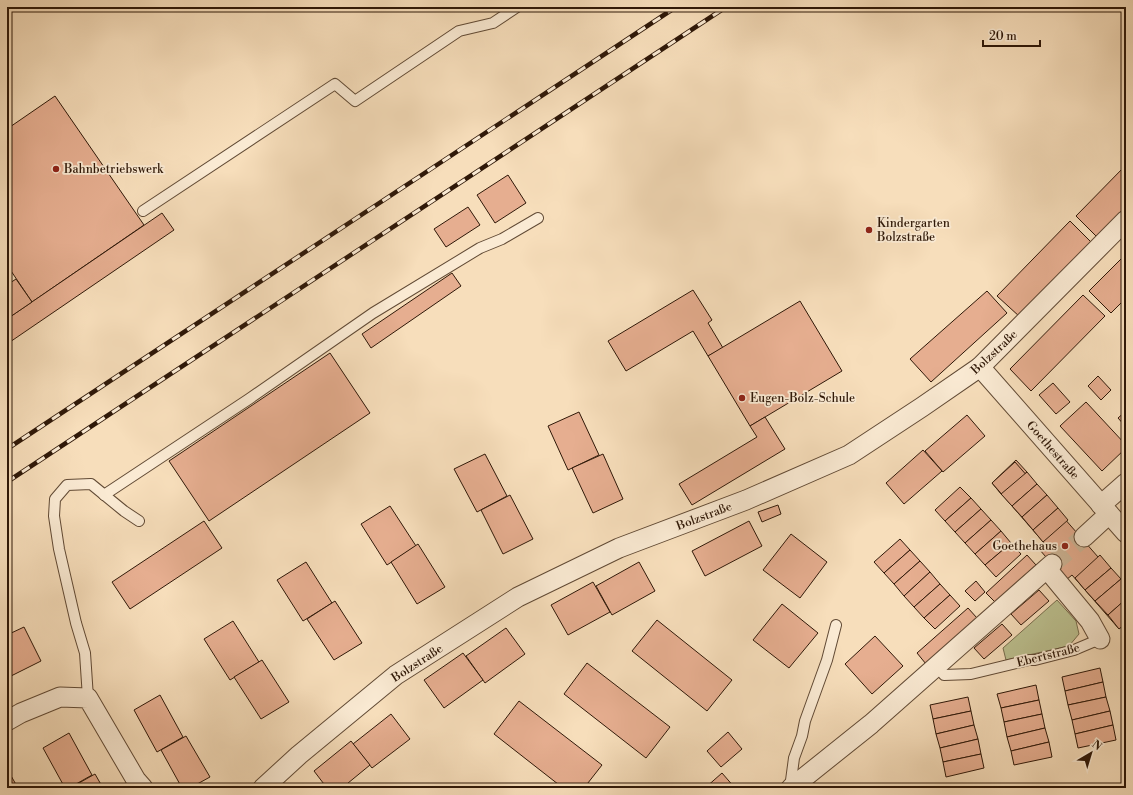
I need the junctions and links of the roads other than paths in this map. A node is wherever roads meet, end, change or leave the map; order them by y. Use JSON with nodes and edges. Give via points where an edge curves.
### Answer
{"nodes":[{"id":1,"x":517,"y":7,"type":"edge"},
{"id":2,"x":142,"y":211,"type":"dead end"},
{"id":3,"x":538,"y":218,"type":"dead end"},
{"id":4,"x":1126,"y":220,"type":"edge"},
{"id":5,"x":980,"y":367,"type":"junction"},
{"id":6,"x":1126,"y":483,"type":"edge"},
{"id":7,"x":104,"y":495,"type":"junction"},
{"id":8,"x":1105,"y":509,"type":"junction"},
{"id":9,"x":139,"y":521,"type":"dead end"},
{"id":10,"x":1126,"y":533,"type":"edge"},
{"id":11,"x":1084,"y":537,"type":"tunnel mouth"},
{"id":12,"x":836,"y":625,"type":"dead end"},
{"id":13,"x":1100,"y":639,"type":"joint"},
{"id":14,"x":937,"y":666,"type":"junction"},
{"id":15,"x":88,"y":698,"type":"junction"},
{"id":16,"x":7,"y":721,"type":"edge"},
{"id":17,"x":143,"y":788,"type":"edge"},
{"id":18,"x":263,"y":788,"type":"edge"},
{"id":19,"x":791,"y":788,"type":"edge"}],
"edges":[{"from":1,"to":2,"type":"lane","via":[[493,23],[459,31],[355,101],[335,84]]},
{"from":3,"to":7,"type":"lane","via":[[502,239],[480,248],[373,313],[249,400]]},
{"from":4,"to":5,"type":"street","name":"Bolzstraße"},
{"from":5,"to":8,"type":"street","name":"Goethestraße"},
{"from":5,"to":18,"type":"street","name":"Bolzstraße","via":[[849,455],[746,500],[618,548],[518,597],[396,675]]},
{"from":6,"to":8,"type":"street"},
{"from":7,"to":9,"type":"lane"},
{"from":7,"to":15,"type":"lane","via":[[91,484],[66,485],[55,499],[54,516],[59,549],[85,653]]},
{"from":8,"to":10,"type":"street","name":"Goethestraße"},
{"from":8,"to":11,"type":"street"},
{"from":12,"to":19,"type":"lane","via":[[794,758]]},
{"from":13,"to":14,"type":"lane","name":"Ebertstraße","via":[[1074,650],[971,674],[944,675]]},
{"from":13,"to":14,"type":"street","name":"Ebertstraße","via":[[1090,621],[1050,567]]},
{"from":14,"to":19,"type":"street","name":"Ebertstraße","via":[[871,724]]},
{"from":15,"to":16,"type":"street","via":[[60,698]]},
{"from":15,"to":17,"type":"street"}]}
